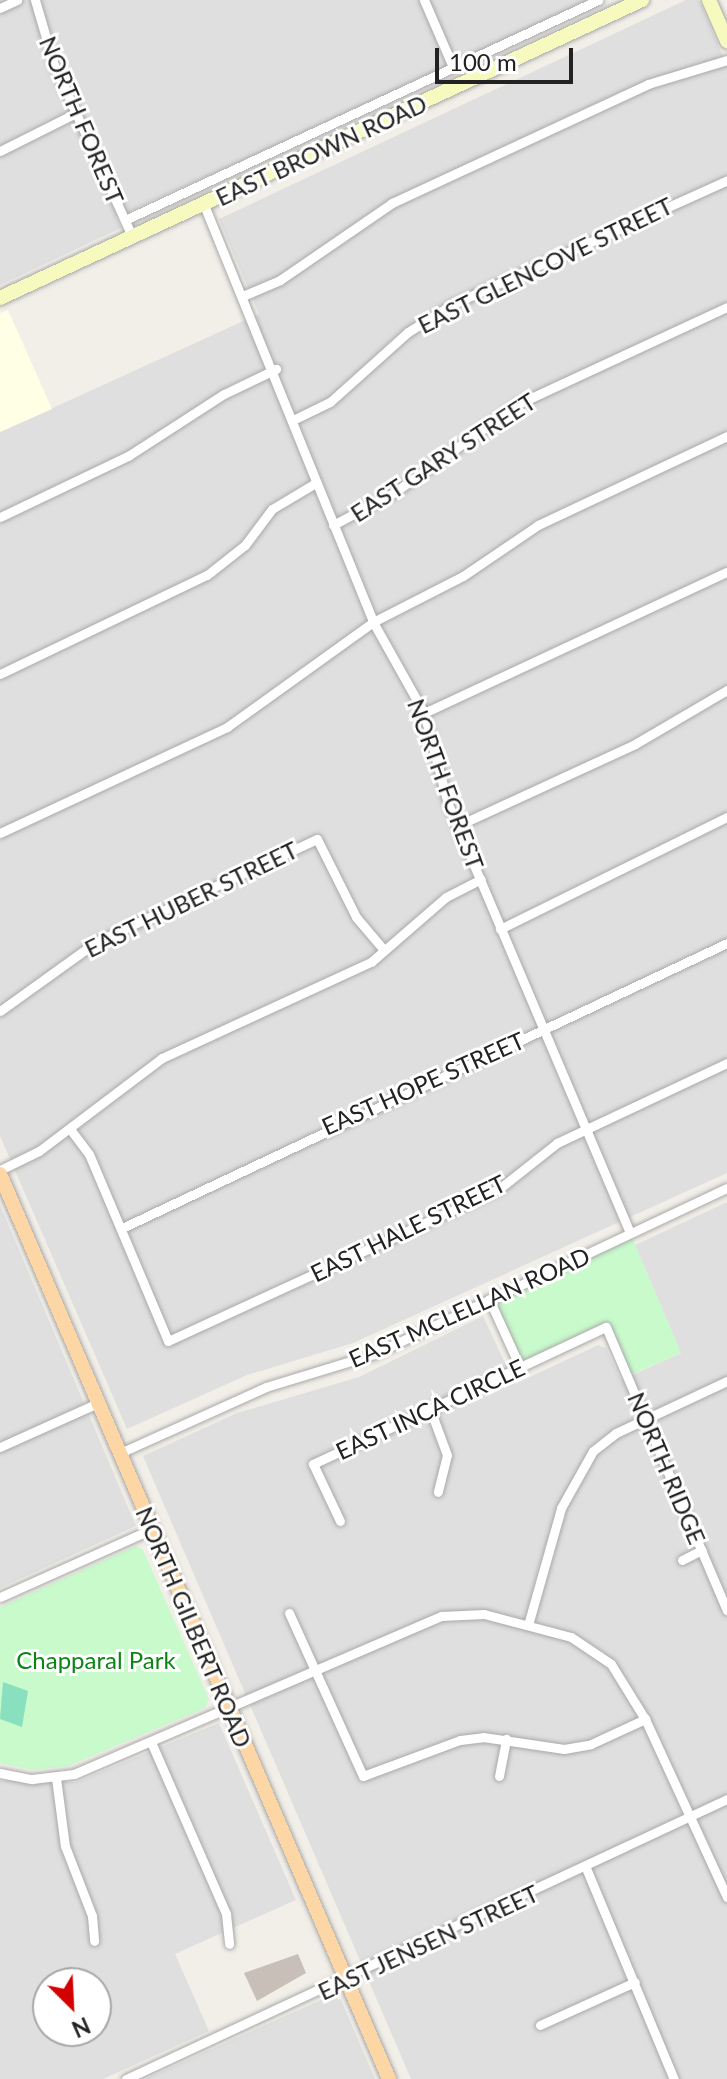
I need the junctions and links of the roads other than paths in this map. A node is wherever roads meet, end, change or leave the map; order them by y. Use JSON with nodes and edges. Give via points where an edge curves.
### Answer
{"nodes":[{"id":1,"x":17,"y":0,"type":"edge"},
{"id":2,"x":35,"y":0,"type":"edge"},
{"id":3,"x":424,"y":0,"type":"edge"},
{"id":4,"x":598,"y":0,"type":"edge"},
{"id":5,"x":642,"y":0,"type":"edge"},
{"id":6,"x":709,"y":0,"type":"edge"},
{"id":7,"x":0,"y":8,"type":"edge"},
{"id":8,"x":727,"y":41,"type":"edge"},
{"id":9,"x":727,"y":60,"type":"edge"},
{"id":10,"x":453,"y":67,"type":"junction"},
{"id":11,"x":78,"y":112,"type":"junction"},
{"id":12,"x":0,"y":151,"type":"edge"},
{"id":13,"x":727,"y":180,"type":"edge"},
{"id":14,"x":204,"y":205,"type":"junction"},
{"id":15,"x":125,"y":220,"type":"junction"},
{"id":16,"x":133,"y":238,"type":"junction"},
{"id":17,"x":245,"y":295,"type":"junction"},
{"id":18,"x":0,"y":298,"type":"edge"},
{"id":19,"x":727,"y":307,"type":"edge"},
{"id":20,"x":276,"y":369,"type":"junction"},
{"id":21,"x":295,"y":419,"type":"junction"},
{"id":22,"x":727,"y":436,"type":"edge"},
{"id":23,"x":314,"y":484,"type":"junction"},
{"id":24,"x":0,"y":517,"type":"edge"},
{"id":25,"x":333,"y":525,"type":"junction"},
{"id":26,"x":727,"y":572,"type":"edge"},
{"id":27,"x":373,"y":622,"type":"junction"},
{"id":28,"x":0,"y":674,"type":"edge"},
{"id":29,"x":727,"y":690,"type":"edge"},
{"id":30,"x":424,"y":713,"type":"junction"},
{"id":31,"x":727,"y":817,"type":"edge"},
{"id":32,"x":457,"y":826,"type":"junction"},
{"id":33,"x":0,"y":833,"type":"edge"},
{"id":34,"x":481,"y":879,"type":"junction"},
{"id":35,"x":500,"y":929,"type":"junction"},
{"id":36,"x":727,"y":943,"type":"edge"},
{"id":37,"x":384,"y":950,"type":"junction"},
{"id":38,"x":0,"y":1011,"type":"edge"},
{"id":39,"x":543,"y":1029,"type":"junction"},
{"id":40,"x":727,"y":1063,"type":"edge"},
{"id":41,"x":70,"y":1129,"type":"junction"},
{"id":42,"x":583,"y":1129,"type":"junction"},
{"id":43,"x":0,"y":1172,"type":"edge"},
{"id":44,"x":727,"y":1188,"type":"edge"},
{"id":45,"x":122,"y":1228,"type":"junction"},
{"id":46,"x":630,"y":1233,"type":"junction"},
{"id":47,"x":489,"y":1299,"type":"junction"},
{"id":48,"x":606,"y":1327,"type":"joint"},
{"id":49,"x":520,"y":1367,"type":"junction"},
{"id":50,"x":727,"y":1381,"type":"edge"},
{"id":51,"x":98,"y":1403,"type":"junction"},
{"id":52,"x":430,"y":1409,"type":"junction"},
{"id":53,"x":646,"y":1418,"type":"junction"},
{"id":54,"x":0,"y":1447,"type":"edge"},
{"id":55,"x":120,"y":1453,"type":"junction"},
{"id":56,"x":438,"y":1492,"type":"dead end"},
{"id":57,"x":340,"y":1521,"type":"dead end"},
{"id":58,"x":152,"y":1529,"type":"junction"},
{"id":59,"x":702,"y":1550,"type":"junction"},
{"id":60,"x":682,"y":1560,"type":"dead end"},
{"id":61,"x":0,"y":1597,"type":"edge"},
{"id":62,"x":727,"y":1610,"type":"edge"},
{"id":63,"x":289,"y":1613,"type":"dead end"},
{"id":64,"x":528,"y":1625,"type":"junction"},
{"id":65,"x":315,"y":1672,"type":"junction"},
{"id":66,"x":229,"y":1708,"type":"junction"},
{"id":67,"x":645,"y":1719,"type":"junction"},
{"id":68,"x":506,"y":1739,"type":"junction"},
{"id":69,"x":151,"y":1742,"type":"junction"},
{"id":70,"x":0,"y":1773,"type":"edge"},
{"id":71,"x":499,"y":1776,"type":"dead end"},
{"id":72,"x":56,"y":1778,"type":"junction"},
{"id":73,"x":727,"y":1799,"type":"edge"},
{"id":74,"x":691,"y":1815,"type":"junction"},
{"id":75,"x":586,"y":1868,"type":"junction"},
{"id":76,"x":727,"y":1897,"type":"edge"},
{"id":77,"x":94,"y":1941,"type":"dead end"},
{"id":78,"x":229,"y":1944,"type":"dead end"},
{"id":79,"x":346,"y":1980,"type":"junction"},
{"id":80,"x":635,"y":1982,"type":"junction"},
{"id":81,"x":540,"y":2025,"type":"dead end"},
{"id":82,"x":126,"y":2079,"type":"edge"},
{"id":83,"x":389,"y":2079,"type":"edge"},
{"id":84,"x":674,"y":2079,"type":"edge"}],
"edges":[{"from":1,"to":7,"type":"street"},
{"from":2,"to":11,"type":"street","name":"NORTH FOREST","via":[[54,65]]},
{"from":3,"to":10,"type":"street"},
{"from":4,"to":10,"type":"street","name":"EAST BROWN ROAD"},
{"from":5,"to":14,"type":"main road","name":"EAST BROWN ROAD"},
{"from":6,"to":8,"type":"main road"},
{"from":9,"to":17,"type":"street","via":[[648,84],[392,203],[280,280]]},
{"from":10,"to":15,"type":"street","name":"EAST BROWN ROAD"},
{"from":11,"to":12,"type":"street"},
{"from":11,"to":15,"type":"street","name":"NORTH FOREST"},
{"from":13,"to":21,"type":"street","name":"EAST GLENCOVE STREET","via":[[453,304],[408,332],[330,402]]},
{"from":14,"to":16,"type":"main road","name":"EAST BROWN ROAD"},
{"from":14,"to":17,"type":"street","name":"NORTH FOREST"},
{"from":15,"to":16,"type":"street","name":"NORTH FOREST"},
{"from":16,"to":18,"type":"main road","name":"EAST BROWN ROAD"},
{"from":17,"to":20,"type":"street","name":"NORTH FOREST"},
{"from":19,"to":25,"type":"street","name":"EAST GARY STREET","via":[[518,404],[395,492]]},
{"from":20,"to":21,"type":"street","name":"NORTH FOREST"},
{"from":20,"to":24,"type":"street","via":[[224,394],[128,456]]},
{"from":21,"to":23,"type":"street","name":"NORTH FOREST"},
{"from":22,"to":27,"type":"street","via":[[538,525],[463,576]]},
{"from":23,"to":25,"type":"street","name":"NORTH FOREST"},
{"from":23,"to":28,"type":"street","via":[[272,509],[245,545],[207,575]]},
{"from":25,"to":27,"type":"street","name":"NORTH FOREST"},
{"from":26,"to":30,"type":"street"},
{"from":27,"to":30,"type":"street","name":"NORTH FOREST"},
{"from":27,"to":33,"type":"street","via":[[227,727]]},
{"from":29,"to":32,"type":"street","via":[[635,744]]},
{"from":30,"to":32,"type":"street","name":"NORTH FOREST"},
{"from":31,"to":35,"type":"street"},
{"from":32,"to":34,"type":"street","name":"NORTH FOREST"},
{"from":34,"to":35,"type":"street","name":"NORTH FOREST"},
{"from":34,"to":37,"type":"street","via":[[446,897]]},
{"from":35,"to":39,"type":"street","name":"NORTH FOREST"},
{"from":36,"to":39,"type":"street","name":"EAST HOPE STREET"},
{"from":37,"to":38,"type":"street","name":"EAST HUBER STREET","via":[[356,917],[317,839],[96,942]]},
{"from":37,"to":41,"type":"street","via":[[358,969],[162,1058]]},
{"from":39,"to":42,"type":"street","name":"NORTH FOREST"},
{"from":39,"to":45,"type":"street","name":"EAST HOPE STREET"},
{"from":40,"to":42,"type":"street","name":"EAST HALE STREET"},
{"from":41,"to":43,"type":"street"},
{"from":41,"to":45,"type":"street","via":[[89,1154]]},
{"from":42,"to":45,"type":"street","name":"EAST HALE STREET","via":[[499,1189],[168,1341]]},
{"from":42,"to":46,"type":"street","name":"NORTH FOREST"},
{"from":43,"to":51,"type":"main road","name":"NORTH GILBERT ROAD"},
{"from":44,"to":46,"type":"street","name":"EAST MCLELLAN ROAD"},
{"from":46,"to":47,"type":"street","name":"EAST MCLELLAN ROAD"},
{"from":47,"to":49,"type":"street"},
{"from":47,"to":55,"type":"street","name":"EAST MCLELLAN ROAD","via":[[374,1354],[266,1387]]},
{"from":48,"to":49,"type":"street","name":"EAST INCA CIRCLE"},
{"from":48,"to":53,"type":"street","name":"NORTH RIDGE"},
{"from":49,"to":52,"type":"street","name":"EAST INCA CIRCLE"},
{"from":50,"to":53,"type":"street"},
{"from":51,"to":54,"type":"street"},
{"from":51,"to":55,"type":"main road","name":"NORTH GILBERT ROAD"},
{"from":52,"to":56,"type":"street","via":[[447,1455]]},
{"from":52,"to":57,"type":"street","name":"EAST INCA CIRCLE","via":[[313,1464]]},
{"from":53,"to":59,"type":"street","name":"NORTH RIDGE"},
{"from":53,"to":64,"type":"street","via":[[593,1451],[574,1477]]},
{"from":55,"to":58,"type":"main road","name":"NORTH GILBERT ROAD"},
{"from":58,"to":61,"type":"street"},
{"from":58,"to":66,"type":"main road","name":"NORTH GILBERT ROAD"},
{"from":59,"to":60,"type":"street"},
{"from":59,"to":62,"type":"street","name":"NORTH RIDGE"},
{"from":63,"to":65,"type":"street"},
{"from":64,"to":65,"type":"street","via":[[484,1614],[441,1616]]},
{"from":64,"to":67,"type":"street","via":[[594,1649],[628,1687]]},
{"from":65,"to":66,"type":"street"},
{"from":65,"to":68,"type":"street","via":[[363,1776],[460,1740]]},
{"from":66,"to":69,"type":"street"},
{"from":66,"to":79,"type":"main road","name":"NORTH GILBERT ROAD"},
{"from":67,"to":68,"type":"street","via":[[591,1744],[564,1749]]},
{"from":67,"to":74,"type":"street"},
{"from":68,"to":71,"type":"street"},
{"from":69,"to":72,"type":"street"},
{"from":69,"to":78,"type":"street","via":[[226,1914]]},
{"from":70,"to":72,"type":"street"},
{"from":72,"to":77,"type":"street","via":[[65,1846],[92,1916]]},
{"from":73,"to":74,"type":"street","name":"EAST JENSEN STREET"},
{"from":74,"to":75,"type":"street","name":"EAST JENSEN STREET"},
{"from":74,"to":76,"type":"street"},
{"from":75,"to":79,"type":"street","name":"EAST JENSEN STREET"},
{"from":75,"to":80,"type":"street"},
{"from":79,"to":82,"type":"street","name":"EAST JENSEN STREET"},
{"from":79,"to":83,"type":"main road","name":"NORTH GILBERT ROAD"},
{"from":80,"to":81,"type":"street"},
{"from":80,"to":84,"type":"street"}]}
